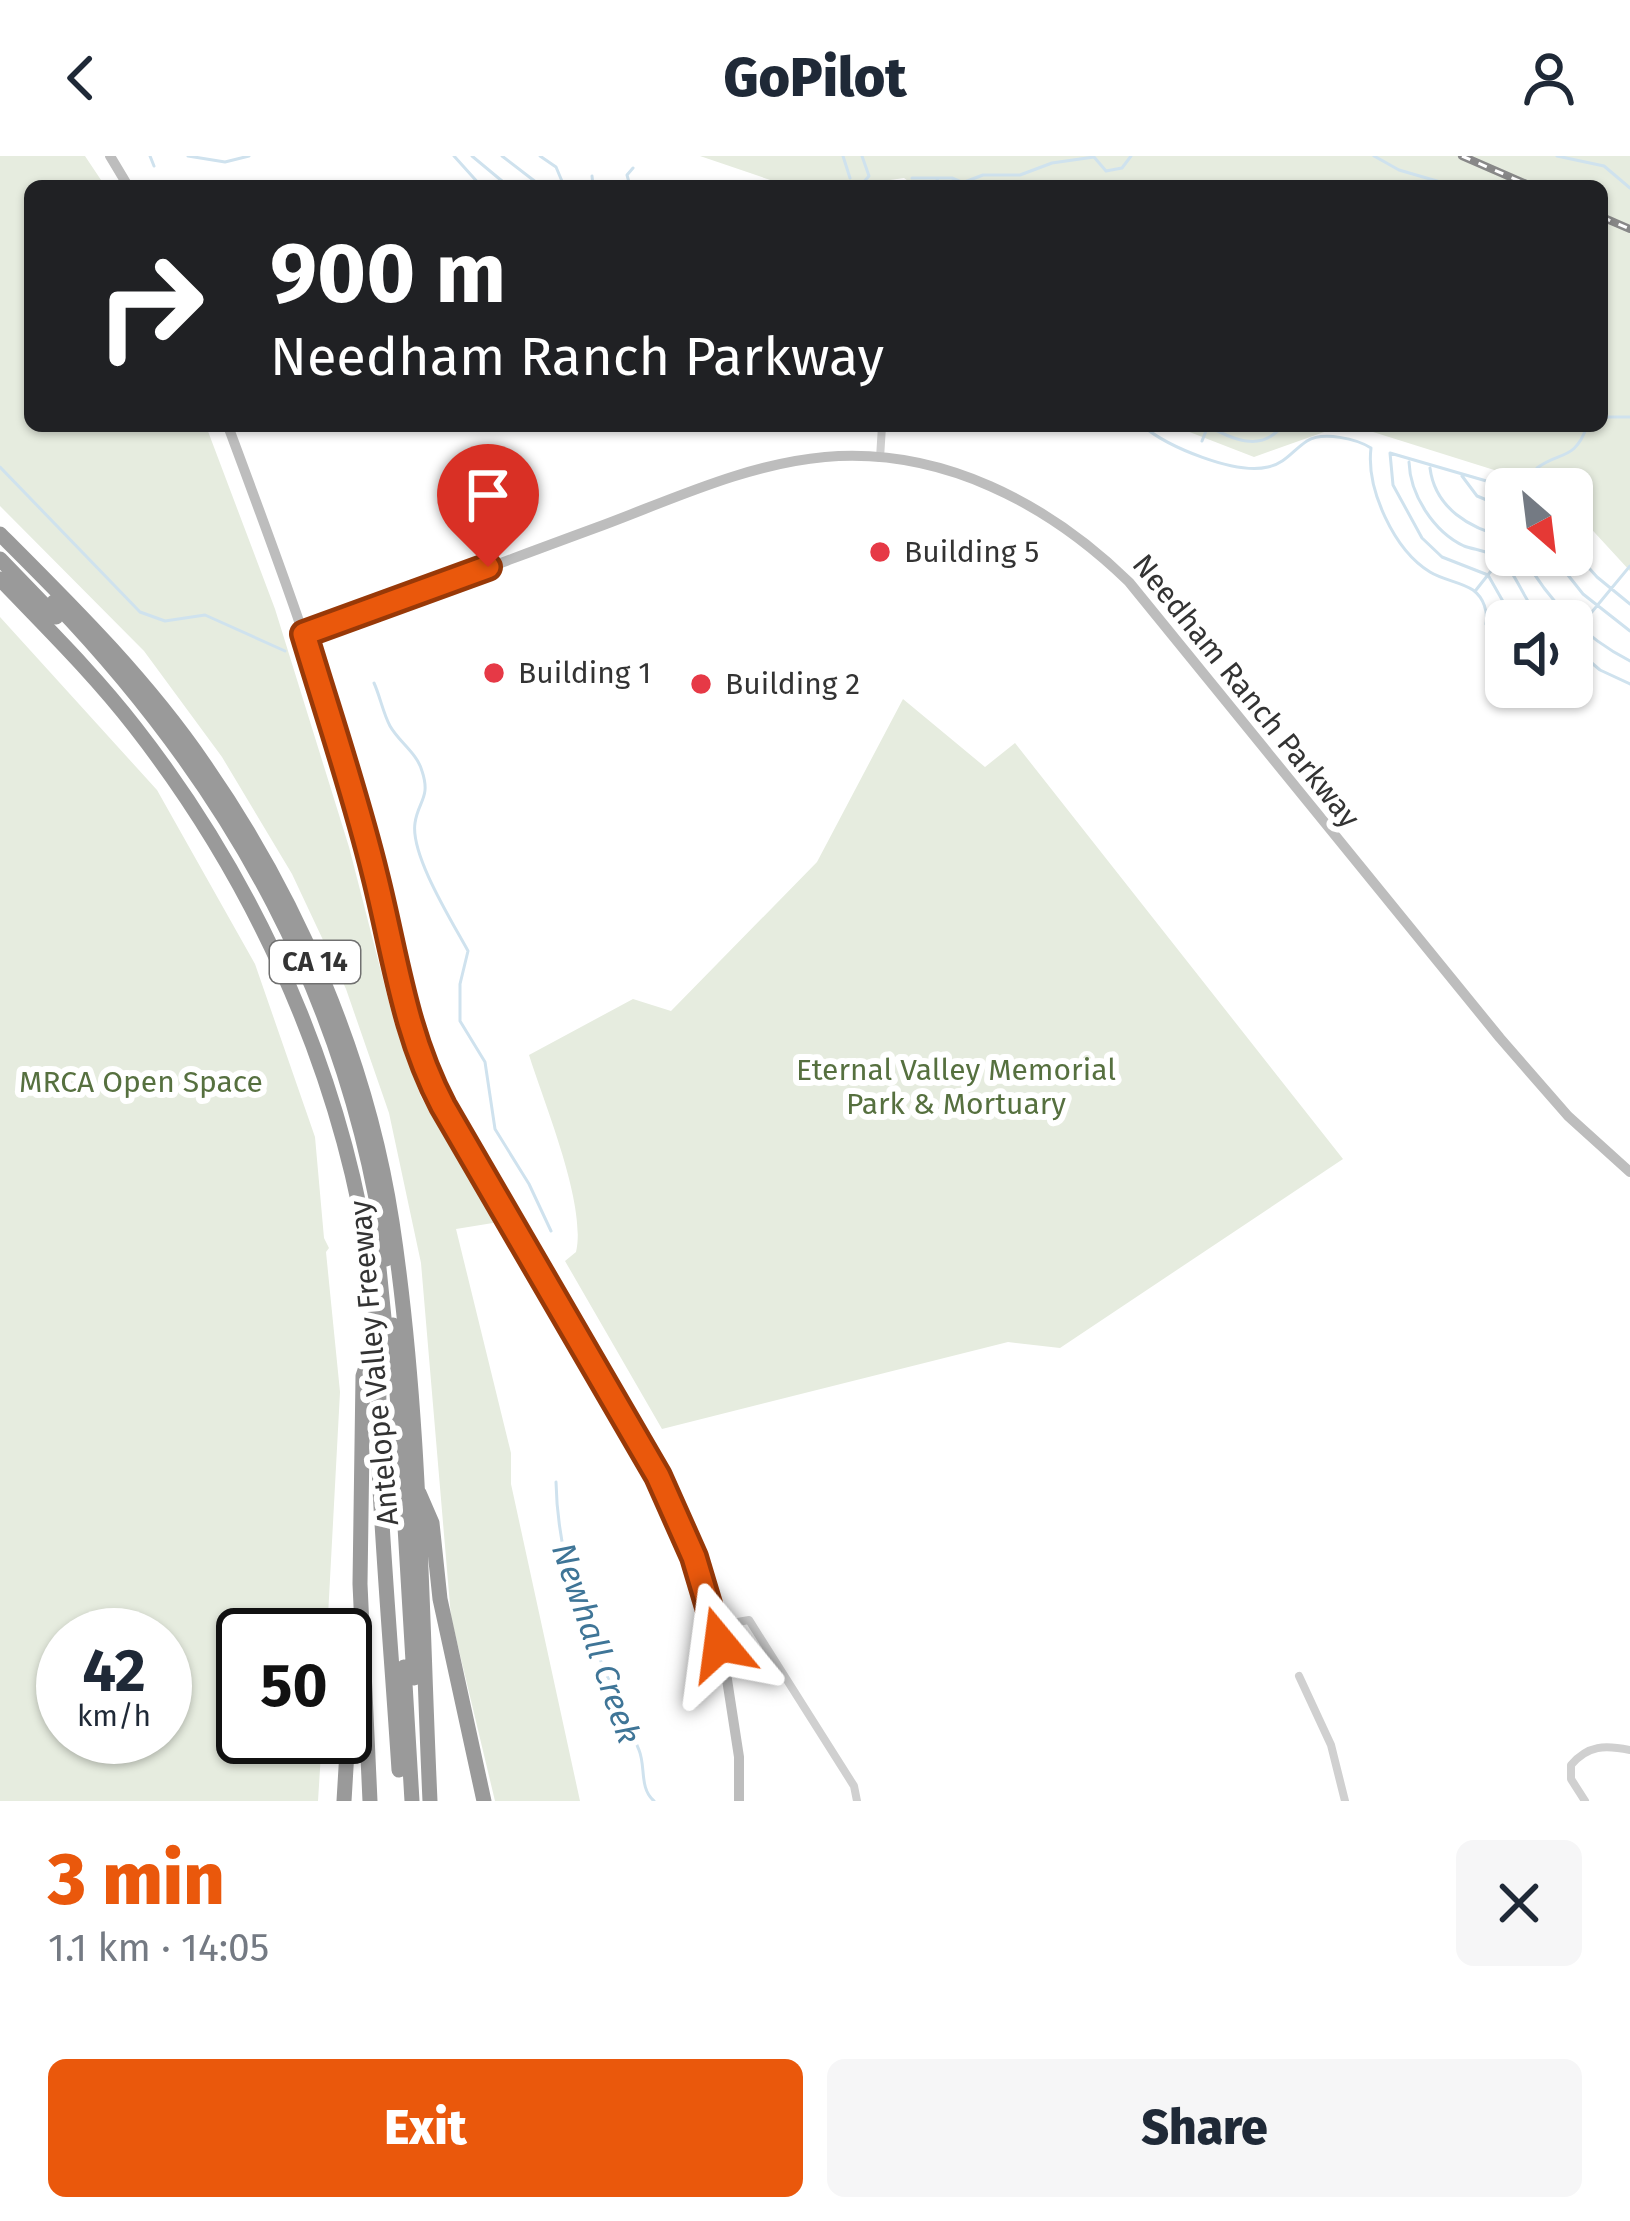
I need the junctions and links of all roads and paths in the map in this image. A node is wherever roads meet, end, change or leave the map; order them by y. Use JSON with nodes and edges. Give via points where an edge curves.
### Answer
{"nodes":[{"id":1,"x":230,"y":432,"type":"edge"},
{"id":2,"x":882,"y":432,"type":"edge"},
{"id":3,"x":880,"y":458,"type":"junction"},
{"id":4,"x":0,"y":533,"type":"edge"},
{"id":5,"x":0,"y":547,"type":"edge"},
{"id":6,"x":0,"y":559,"type":"edge"},
{"id":7,"x":0,"y":580,"type":"edge"},
{"id":8,"x":304,"y":634,"type":"junction"},
{"id":9,"x":1630,"y":1172,"type":"edge"},
{"id":10,"x":377,"y":1335,"type":"junction"},
{"id":11,"x":415,"y":1485,"type":"junction"},
{"id":12,"x":360,"y":1584,"type":"junction"},
{"id":13,"x":715,"y":1626,"type":"junction"},
{"id":14,"x":1299,"y":1676,"type":"dead end"},
{"id":15,"x":1630,"y":1750,"type":"edge"},
{"id":16,"x":344,"y":1801,"type":"edge"},
{"id":17,"x":370,"y":1801,"type":"edge"},
{"id":18,"x":402,"y":1801,"type":"edge"},
{"id":19,"x":416,"y":1801,"type":"edge"},
{"id":20,"x":430,"y":1801,"type":"edge"},
{"id":21,"x":484,"y":1801,"type":"edge"},
{"id":22,"x":739,"y":1801,"type":"edge"},
{"id":23,"x":857,"y":1801,"type":"edge"},
{"id":24,"x":1346,"y":1801,"type":"edge"},
{"id":25,"x":1585,"y":1801,"type":"edge"}],
"edges":[{"from":1,"to":8,"type":"street"},
{"from":2,"to":3,"type":"street"},
{"from":3,"to":8,"type":"street","name":"Needham Ranch Parkway","via":[[823,457],[743,474]]},
{"from":3,"to":9,"type":"street","name":"Needham Ranch Parkway","via":[[990,485],[1050,516],[1107,560],[1500,1038]]},
{"from":4,"to":11,"type":"highway","name":"Antelope Valley Freeway","number":"CA 14","via":[[182,733],[252,838],[309,949],[354,1067],[386,1187]]},
{"from":5,"to":19,"type":"highway","via":[[135,691],[202,780],[288,929],[333,1039],[386,1254]]},
{"from":6,"to":19,"type":"highway","via":[[128,696],[208,802],[292,955],[334,1070],[364,1179],[383,1296]]},
{"from":7,"to":10,"type":"highway","name":"Antelope Valley Freeway","number":"CA 14","via":[[157,755],[264,930],[348,1160]]},
{"from":8,"to":13,"type":"street","via":[[362,822],[420,1058],[645,1451],[689,1543]]},
{"from":10,"to":12,"type":"highway","via":[[363,1376]]},
{"from":10,"to":18,"type":"highway","name":"Antelope Valley Freeway","number":"CA 14"},
{"from":11,"to":20,"type":"highway","name":"Antelope Valley Freeway","number":"CA 14"},
{"from":11,"to":21,"type":"highway","via":[[432,1522],[440,1599]]},
{"from":12,"to":16,"type":"highway"},
{"from":12,"to":17,"type":"highway"},
{"from":13,"to":22,"type":"street"},
{"from":13,"to":23,"type":"street","via":[[749,1620]]},
{"from":14,"to":24,"type":"street"},
{"from":15,"to":25,"type":"street","via":[[1600,1747],[1570,1765]]}]}
